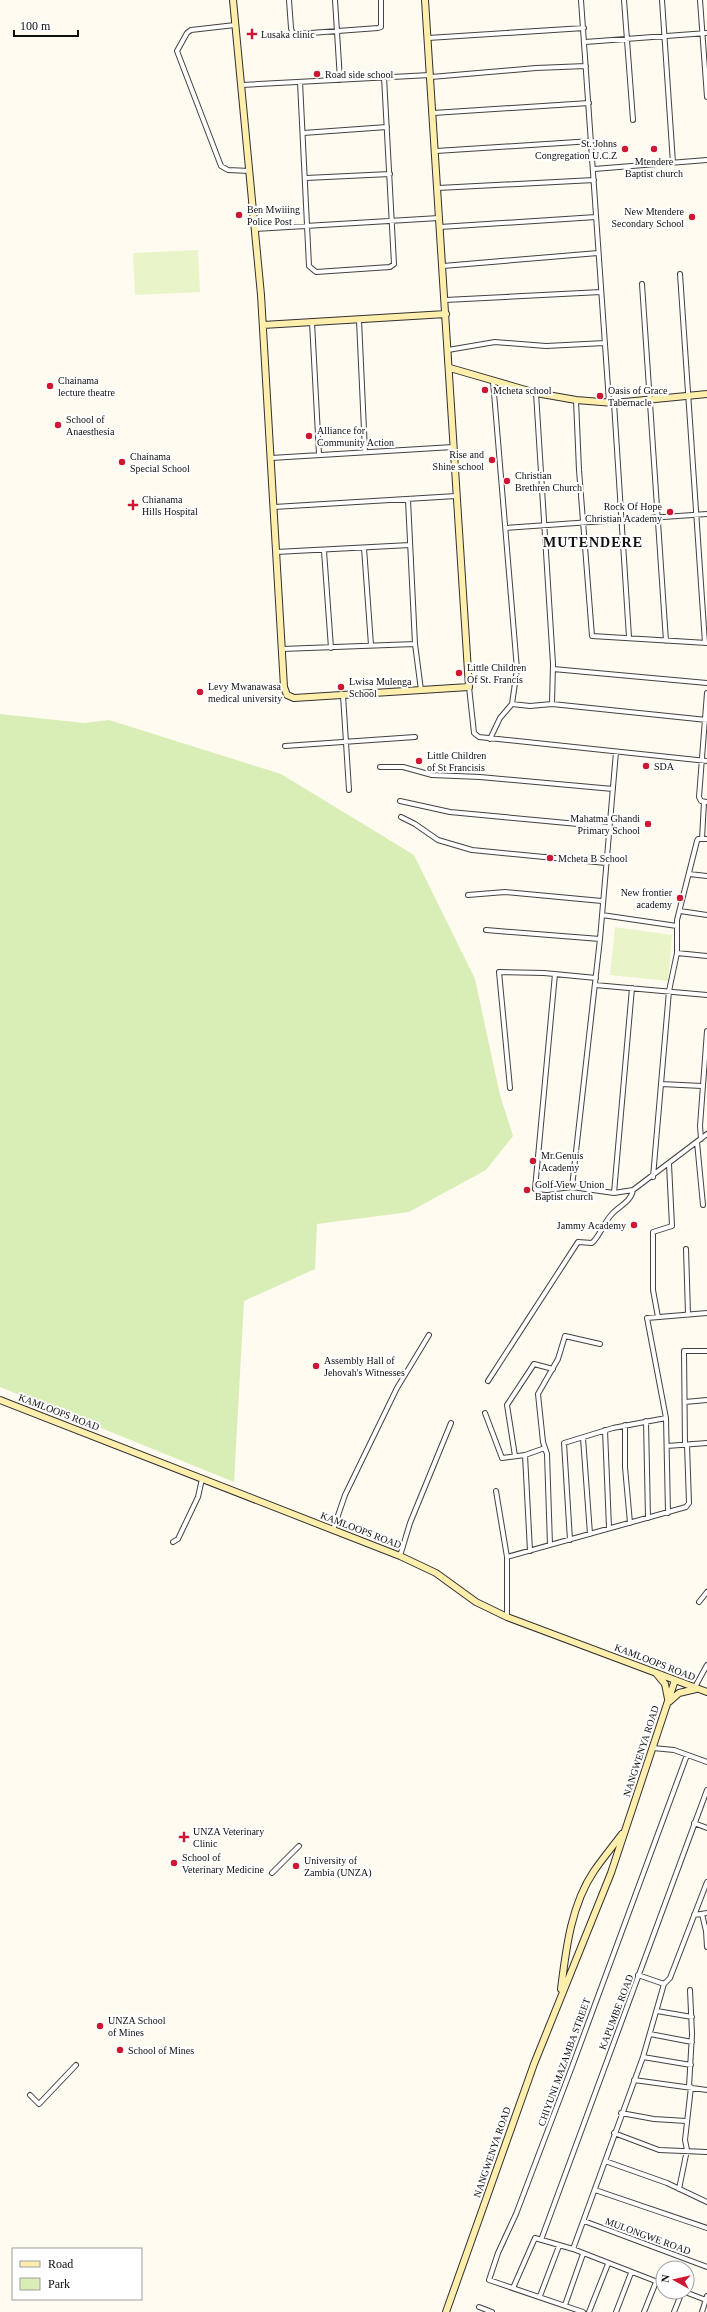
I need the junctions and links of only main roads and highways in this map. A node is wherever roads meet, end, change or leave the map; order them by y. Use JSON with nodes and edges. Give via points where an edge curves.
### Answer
{"nodes":[{"id":1,"x":233,"y":0,"type":"edge"},
{"id":2,"x":425,"y":0,"type":"edge"},
{"id":3,"x":446,"y":314,"type":"junction"},
{"id":4,"x":263,"y":325,"type":"junction"},
{"id":5,"x":450,"y":368,"type":"junction"},
{"id":6,"x":707,"y":394,"type":"edge"},
{"id":7,"x":0,"y":1400,"type":"edge"},
{"id":8,"x":655,"y":1672,"type":"junction"},
{"id":9,"x":675,"y":1680,"type":"junction"},
{"id":10,"x":706,"y":1692,"type":"edge"},
{"id":11,"x":667,"y":1706,"type":"junction"},
{"id":12,"x":626,"y":1829,"type":"junction"},
{"id":13,"x":560,"y":1999,"type":"junction"},
{"id":14,"x":446,"y":2312,"type":"edge"}],
"edges":[{"from":1,"to":4,"type":"main road"},
{"from":2,"to":3,"type":"main road"},
{"from":3,"to":4,"type":"main road"},
{"from":3,"to":5,"type":"main road"},
{"from":4,"to":5,"type":"main road","via":[[284,687],[287,695],[294,698],[468,687]]},
{"from":5,"to":6,"type":"main road","via":[[536,393],[576,400],[611,403]]},
{"from":7,"to":8,"type":"main road","name":"KAMLOOPS ROAD","via":[[400,1556],[436,1573],[476,1602],[507,1617]]},
{"from":8,"to":9,"type":"main road","name":"KAMLOOPS ROAD"},
{"from":8,"to":11,"type":"main road","via":[[665,1684]]},
{"from":9,"to":10,"type":"main road","name":"KAMLOOPS ROAD"},
{"from":9,"to":11,"type":"main road","name":"NANGWENYA ROAD"},
{"from":10,"to":11,"type":"main road","via":[[687,1690],[675,1696]]},
{"from":11,"to":12,"type":"main road","name":"NANGWENYA ROAD"},
{"from":12,"to":13,"type":"main road","name":"NANGWENYA ROAD"},
{"from":12,"to":13,"type":"main road","name":"NANGWENYA ROAD","via":[[593,1872],[576,1908],[565,1957]]},
{"from":13,"to":14,"type":"main road","name":"NANGWENYA ROAD","via":[[529,2077]]}]}
